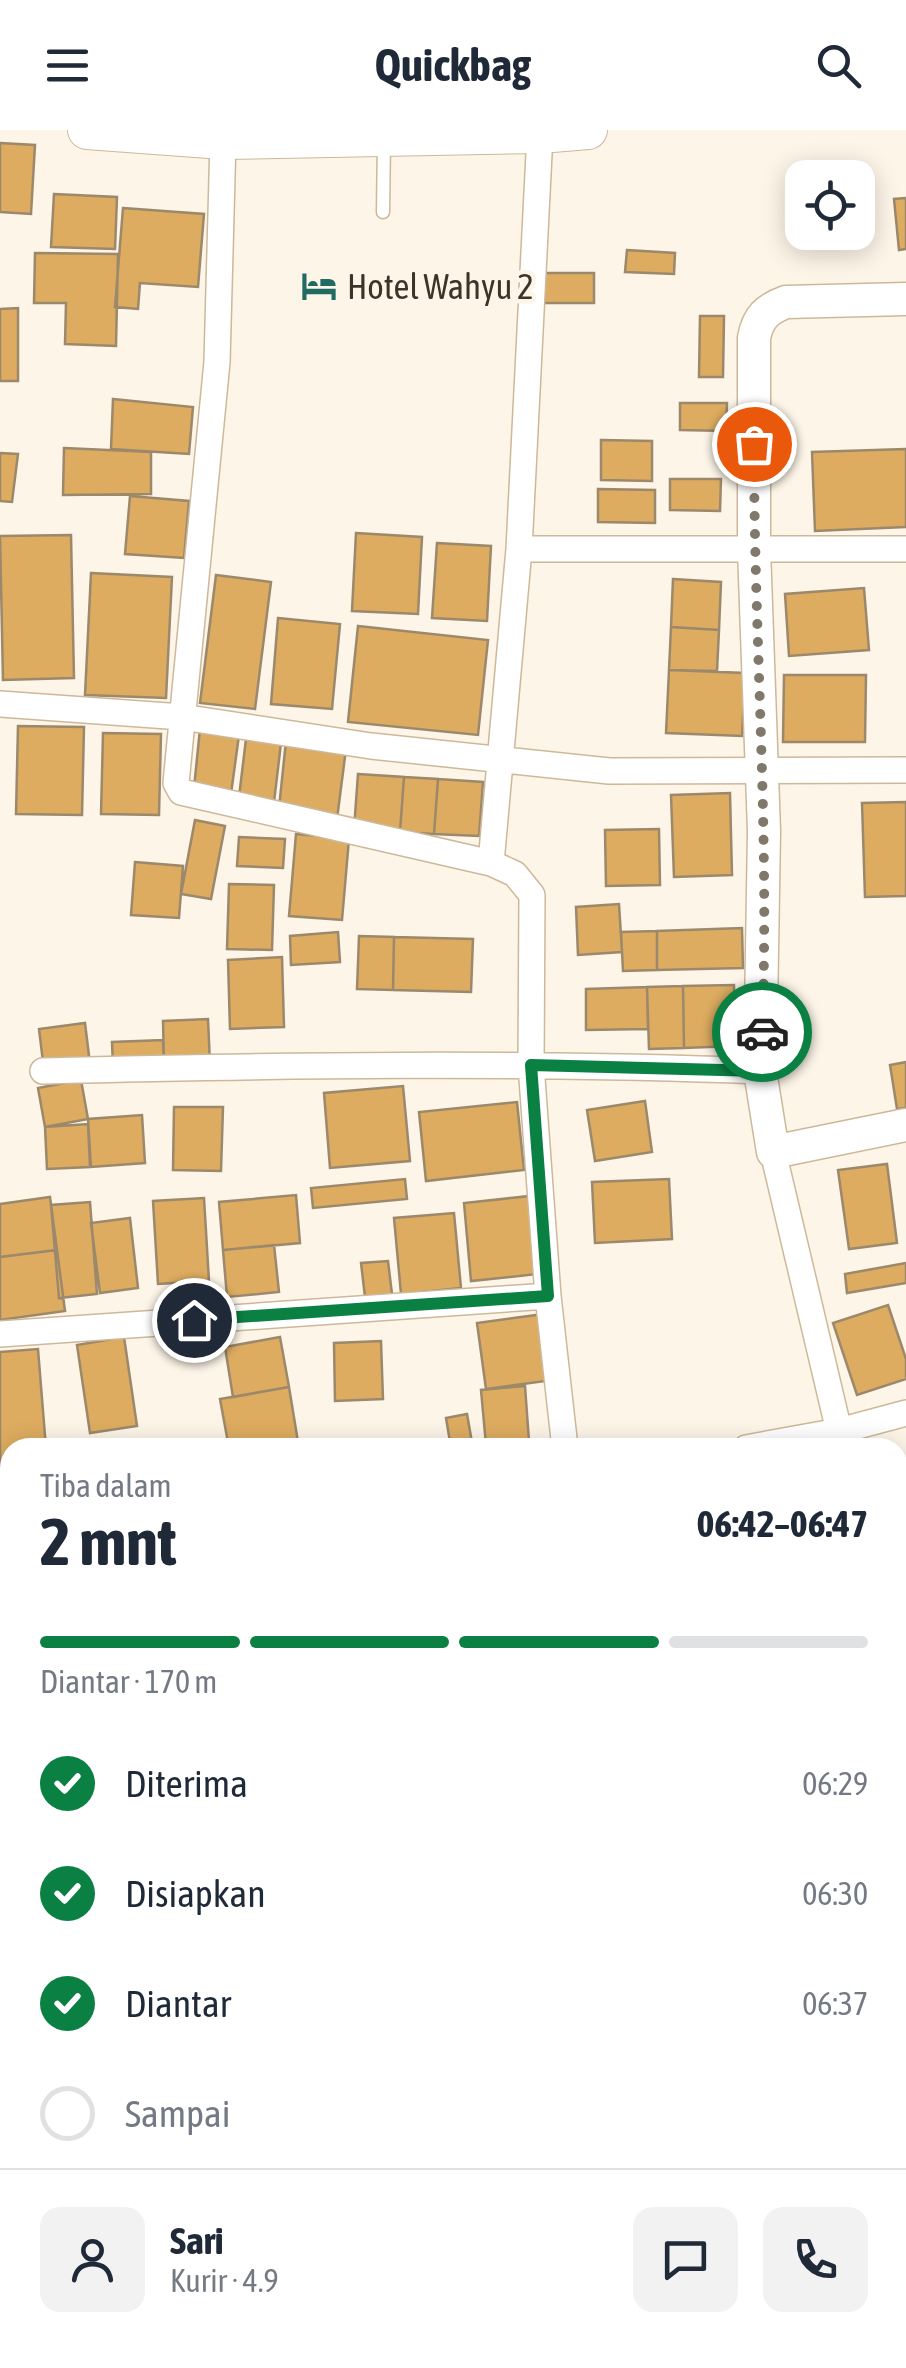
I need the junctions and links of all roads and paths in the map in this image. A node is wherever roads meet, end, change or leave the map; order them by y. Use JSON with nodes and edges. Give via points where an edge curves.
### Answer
{"nodes":[{"id":1,"x":87,"y":130,"type":"edge"},
{"id":2,"x":588,"y":130,"type":"edge"},
{"id":3,"x":342,"y":134,"type":"edge"},
{"id":4,"x":540,"y":134,"type":"junction"},
{"id":5,"x":384,"y":138,"type":"junction"},
{"id":6,"x":223,"y":140,"type":"junction"},
{"id":7,"x":383,"y":212,"type":"dead end"},
{"id":8,"x":906,"y":299,"type":"edge"},
{"id":9,"x":754,"y":549,"type":"junction"},
{"id":10,"x":520,"y":550,"type":"junction"},
{"id":11,"x":906,"y":550,"type":"edge"},
{"id":12,"x":0,"y":704,"type":"edge"},
{"id":13,"x":182,"y":718,"type":"junction"},
{"id":14,"x":500,"y":761,"type":"junction"},
{"id":15,"x":760,"y":770,"type":"junction"},
{"id":16,"x":906,"y":770,"type":"edge"},
{"id":17,"x":491,"y":863,"type":"junction"},
{"id":18,"x":531,"y":1065,"type":"junction"},
{"id":19,"x":44,"y":1071,"type":"dead end"},
{"id":20,"x":760,"y":1071,"type":"junction"},
{"id":21,"x":906,"y":1125,"type":"edge"},
{"id":22,"x":773,"y":1152,"type":"junction"},
{"id":23,"x":548,"y":1296,"type":"junction"},
{"id":24,"x":0,"y":1334,"type":"edge"},
{"id":25,"x":906,"y":1413,"type":"edge"},
{"id":26,"x":824,"y":1437,"type":"edge"},
{"id":27,"x":564,"y":1438,"type":"edge"}],
"edges":[{"from":1,"to":6,"type":"main road"},
{"from":2,"to":4,"type":"main road"},
{"from":3,"to":5,"type":"main road"},
{"from":3,"to":6,"type":"main road"},
{"from":4,"to":5,"type":"main road"},
{"from":4,"to":10,"type":"street"},
{"from":5,"to":7,"type":"lane"},
{"from":6,"to":13,"type":"street","via":[[217,362]]},
{"from":8,"to":9,"type":"street","via":[[786,302],[769,308],[757,323]]},
{"from":9,"to":10,"type":"street"},
{"from":9,"to":11,"type":"street"},
{"from":9,"to":15,"type":"street"},
{"from":10,"to":14,"type":"street"},
{"from":12,"to":13,"type":"street"},
{"from":13,"to":14,"type":"street"},
{"from":13,"to":17,"type":"street","via":[[176,783],[181,792]]},
{"from":14,"to":15,"type":"street","via":[[609,771]]},
{"from":14,"to":17,"type":"street"},
{"from":15,"to":16,"type":"street"},
{"from":15,"to":20,"type":"street"},
{"from":17,"to":18,"type":"street","via":[[515,874],[532,895]]},
{"from":18,"to":19,"type":"street"},
{"from":18,"to":20,"type":"street"},
{"from":18,"to":23,"type":"street"},
{"from":20,"to":22,"type":"street"},
{"from":21,"to":22,"type":"street"},
{"from":22,"to":26,"type":"street"},
{"from":23,"to":24,"type":"street"},
{"from":23,"to":27,"type":"street"},
{"from":25,"to":26,"type":"street"}]}
